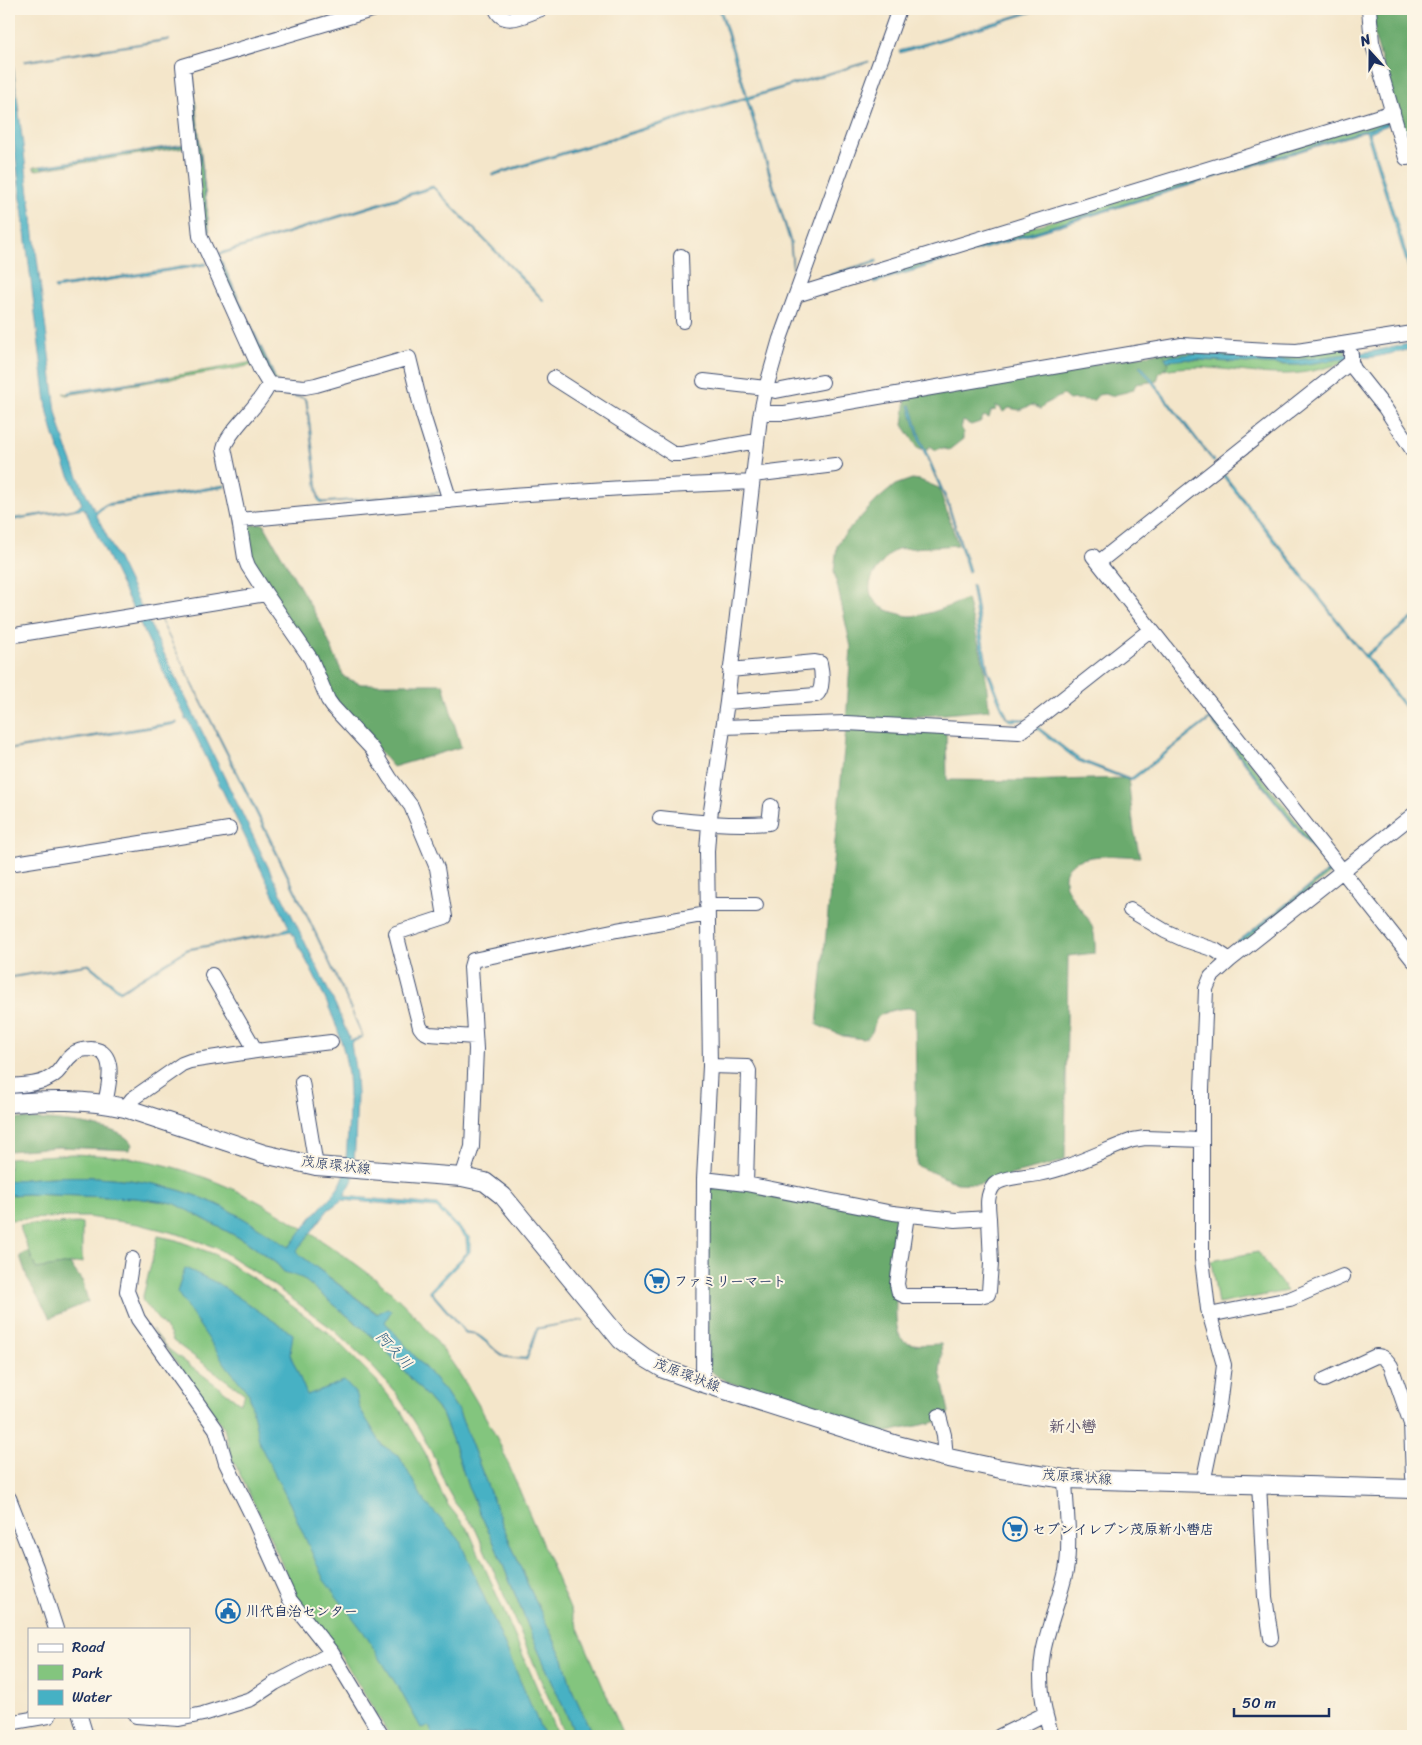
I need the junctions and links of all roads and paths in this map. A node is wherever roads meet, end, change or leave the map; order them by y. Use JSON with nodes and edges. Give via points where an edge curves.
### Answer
{"nodes":[{"id":1,"x":375,"y":9,"type":"edge"},
{"id":2,"x":496,"y":9,"type":"edge"},
{"id":3,"x":541,"y":9,"type":"edge"},
{"id":4,"x":899,"y":9,"type":"edge"},
{"id":5,"x":1369,"y":9,"type":"edge"},
{"id":6,"x":1393,"y":112,"type":"junction"},
{"id":7,"x":1413,"y":157,"type":"edge"},
{"id":8,"x":681,"y":256,"type":"dead end"},
{"id":9,"x":796,"y":295,"type":"junction"},
{"id":10,"x":683,"y":320,"type":"dead end"},
{"id":11,"x":1413,"y":333,"type":"edge"},
{"id":12,"x":1349,"y":344,"type":"junction"},
{"id":13,"x":1351,"y":361,"type":"junction"},
{"id":14,"x":554,"y":378,"type":"dead end"},
{"id":15,"x":704,"y":380,"type":"dead end"},
{"id":16,"x":822,"y":382,"type":"dead end"},
{"id":17,"x":269,"y":384,"type":"junction"},
{"id":18,"x":766,"y":388,"type":"junction"},
{"id":19,"x":761,"y":415,"type":"junction"},
{"id":20,"x":758,"y":439,"type":"junction"},
{"id":21,"x":1413,"y":451,"type":"edge"},
{"id":22,"x":835,"y":465,"type":"dead end"},
{"id":23,"x":753,"y":478,"type":"junction"},
{"id":24,"x":450,"y":501,"type":"junction"},
{"id":25,"x":239,"y":520,"type":"junction"},
{"id":26,"x":266,"y":594,"type":"junction"},
{"id":27,"x":1150,"y":630,"type":"junction"},
{"id":28,"x":9,"y":636,"type":"edge"},
{"id":29,"x":730,"y":670,"type":"junction"},
{"id":30,"x":726,"y":702,"type":"junction"},
{"id":31,"x":723,"y":727,"type":"junction"},
{"id":32,"x":771,"y":806,"type":"dead end"},
{"id":33,"x":1413,"y":815,"type":"edge"},
{"id":34,"x":660,"y":818,"type":"dead end"},
{"id":35,"x":709,"y":824,"type":"junction"},
{"id":36,"x":229,"y":829,"type":"dead end"},
{"id":37,"x":9,"y":864,"type":"edge"},
{"id":38,"x":1342,"y":872,"type":"junction"},
{"id":39,"x":756,"y":906,"type":"dead end"},
{"id":40,"x":707,"y":909,"type":"junction"},
{"id":41,"x":1130,"y":910,"type":"dead end"},
{"id":42,"x":1230,"y":960,"type":"junction"},
{"id":43,"x":1413,"y":960,"type":"edge"},
{"id":44,"x":212,"y":975,"type":"dead end"},
{"id":45,"x":475,"y":1037,"type":"junction"},
{"id":46,"x":331,"y":1042,"type":"dead end"},
{"id":47,"x":256,"y":1051,"type":"junction"},
{"id":48,"x":710,"y":1066,"type":"junction"},
{"id":49,"x":302,"y":1082,"type":"dead end"},
{"id":50,"x":9,"y":1086,"type":"edge"},
{"id":51,"x":9,"y":1103,"type":"edge"},
{"id":52,"x":105,"y":1104,"type":"junction"},
{"id":53,"x":125,"y":1108,"type":"junction"},
{"id":54,"x":1202,"y":1140,"type":"junction"},
{"id":55,"x":316,"y":1166,"type":"junction"},
{"id":56,"x":462,"y":1177,"type":"junction"},
{"id":57,"x":704,"y":1179,"type":"junction"},
{"id":58,"x":746,"y":1184,"type":"junction"},
{"id":59,"x":907,"y":1215,"type":"junction"},
{"id":60,"x":989,"y":1218,"type":"junction"},
{"id":61,"x":132,"y":1260,"type":"dead end"},
{"id":62,"x":1343,"y":1276,"type":"dead end"},
{"id":63,"x":1209,"y":1315,"type":"junction"},
{"id":64,"x":1324,"y":1380,"type":"dead end"},
{"id":65,"x":703,"y":1383,"type":"junction"},
{"id":66,"x":939,"y":1416,"type":"dead end"},
{"id":67,"x":946,"y":1458,"type":"junction"},
{"id":68,"x":1413,"y":1477,"type":"edge"},
{"id":69,"x":1065,"y":1479,"type":"junction"},
{"id":70,"x":1203,"y":1483,"type":"junction"},
{"id":71,"x":1259,"y":1484,"type":"junction"},
{"id":72,"x":1413,"y":1489,"type":"edge"},
{"id":73,"x":9,"y":1498,"type":"edge"},
{"id":74,"x":56,"y":1628,"type":"edge"},
{"id":75,"x":1271,"y":1638,"type":"dead end"},
{"id":76,"x":332,"y":1653,"type":"junction"},
{"id":77,"x":1045,"y":1714,"type":"junction"},
{"id":78,"x":190,"y":1717,"type":"edge"},
{"id":79,"x":38,"y":1718,"type":"edge"},
{"id":80,"x":81,"y":1718,"type":"edge"},
{"id":81,"x":165,"y":1718,"type":"edge"},
{"id":82,"x":184,"y":1718,"type":"edge"},
{"id":83,"x":9,"y":1723,"type":"edge"},
{"id":84,"x":86,"y":1736,"type":"edge"},
{"id":85,"x":382,"y":1736,"type":"edge"},
{"id":86,"x":1000,"y":1736,"type":"edge"},
{"id":87,"x":1052,"y":1736,"type":"edge"}],
"edges":[{"from":1,"to":17,"type":"street","via":[[183,66],[200,236]]},
{"from":2,"to":3,"type":"street","via":[[506,20]]},
{"from":4,"to":9,"type":"street"},
{"from":5,"to":6,"type":"street","via":[[1372,42]]},
{"from":6,"to":7,"type":"street","via":[[1406,158]]},
{"from":6,"to":9,"type":"street"},
{"from":8,"to":10,"type":"street"},
{"from":9,"to":18,"type":"street"},
{"from":11,"to":12,"type":"street"},
{"from":12,"to":13,"type":"street"},
{"from":12,"to":19,"type":"street","via":[[1286,351],[1182,344]]},
{"from":13,"to":21,"type":"street"},
{"from":13,"to":27,"type":"street","via":[[1096,559]]},
{"from":14,"to":20,"type":"street","via":[[673,454]]},
{"from":15,"to":18,"type":"street"},
{"from":16,"to":18,"type":"street","via":[[776,390]]},
{"from":17,"to":24,"type":"street","via":[[316,385],[409,358]]},
{"from":17,"to":25,"type":"street","via":[[261,400],[227,440],[224,448]]},
{"from":18,"to":19,"type":"street"},
{"from":19,"to":20,"type":"street"},
{"from":20,"to":23,"type":"street"},
{"from":22,"to":23,"type":"street"},
{"from":23,"to":24,"type":"street"},
{"from":23,"to":29,"type":"street"},
{"from":24,"to":25,"type":"street"},
{"from":25,"to":26,"type":"street","via":[[248,566]]},
{"from":26,"to":28,"type":"street"},
{"from":26,"to":45,"type":"street","via":[[311,659],[328,700],[372,749],[408,799],[437,868],[445,917],[396,933],[420,1027],[428,1034]]},
{"from":27,"to":31,"type":"street","via":[[1019,732],[846,723]]},
{"from":27,"to":38,"type":"street"},
{"from":29,"to":30,"type":"street"},
{"from":29,"to":30,"type":"street","via":[[815,662],[821,668],[821,690],[816,695]]},
{"from":30,"to":31,"type":"street"},
{"from":31,"to":35,"type":"street"},
{"from":32,"to":35,"type":"street","via":[[769,823]]},
{"from":33,"to":38,"type":"street"},
{"from":34,"to":35,"type":"street"},
{"from":35,"to":40,"type":"street"},
{"from":36,"to":37,"type":"street"},
{"from":38,"to":42,"type":"street"},
{"from":38,"to":43,"type":"street"},
{"from":39,"to":40,"type":"street"},
{"from":40,"to":45,"type":"street","via":[[473,960]]},
{"from":40,"to":48,"type":"street"},
{"from":41,"to":42,"type":"street","via":[[1165,931],[1215,950]]},
{"from":42,"to":54,"type":"street","via":[[1211,977],[1206,988]]},
{"from":44,"to":47,"type":"street"},
{"from":45,"to":56,"type":"street","via":[[472,1147]]},
{"from":46,"to":47,"type":"street"},
{"from":47,"to":53,"type":"street","via":[[182,1064],[132,1099]]},
{"from":48,"to":57,"type":"street"},
{"from":48,"to":58,"type":"street","via":[[746,1067],[749,1071]]},
{"from":49,"to":55,"type":"street"},
{"from":50,"to":52,"type":"street","via":[[44,1081],[62,1069],[75,1052],[94,1049],[108,1060],[111,1069]]},
{"from":51,"to":52,"type":"main road","name":"茂原環状線","via":[[76,1101]]},
{"from":52,"to":53,"type":"main road","name":"茂原環状線"},
{"from":53,"to":55,"type":"main road","name":"茂原環状線","via":[[264,1154]]},
{"from":54,"to":60,"type":"street","via":[[1133,1140],[1053,1170],[996,1183],[988,1199]]},
{"from":54,"to":63,"type":"street","via":[[1202,1259]]},
{"from":55,"to":56,"type":"main road","name":"茂原環状線"},
{"from":56,"to":65,"type":"main road","name":"茂原環状線","via":[[485,1182],[504,1196],[621,1340],[664,1369]]},
{"from":57,"to":58,"type":"street"},
{"from":57,"to":65,"type":"street"},
{"from":58,"to":59,"type":"street"},
{"from":59,"to":60,"type":"street","via":[[955,1220]]},
{"from":59,"to":60,"type":"street","via":[[897,1284],[899,1293],[905,1296],[988,1294]]},
{"from":61,"to":76,"type":"street","via":[[127,1291],[138,1319],[216,1429],[226,1463],[290,1600]]},
{"from":62,"to":63,"type":"street","via":[[1290,1299]]},
{"from":63,"to":70,"type":"street","via":[[1224,1365]]},
{"from":64,"to":68,"type":"street","via":[[1376,1356],[1386,1360],[1409,1415]]},
{"from":65,"to":67,"type":"main road","name":"茂原環状線"},
{"from":66,"to":67,"type":"street"},
{"from":67,"to":69,"type":"main road","name":"茂原環状線"},
{"from":69,"to":70,"type":"main road","name":"茂原環状線"},
{"from":69,"to":77,"type":"street","via":[[1068,1554],[1042,1654]]},
{"from":70,"to":71,"type":"main road","name":"茂原環状線"},
{"from":71,"to":72,"type":"main road","name":"茂原環状線"},
{"from":71,"to":75,"type":"street","via":[[1265,1596]]},
{"from":73,"to":74,"type":"street"},
{"from":76,"to":78,"type":"street","via":[[275,1683],[251,1700]]},
{"from":76,"to":85,"type":"street"},
{"from":77,"to":86,"type":"street"},
{"from":77,"to":87,"type":"street"},
{"from":79,"to":83,"type":"street"},
{"from":80,"to":84,"type":"street"},
{"from":81,"to":82,"type":"street"}]}
